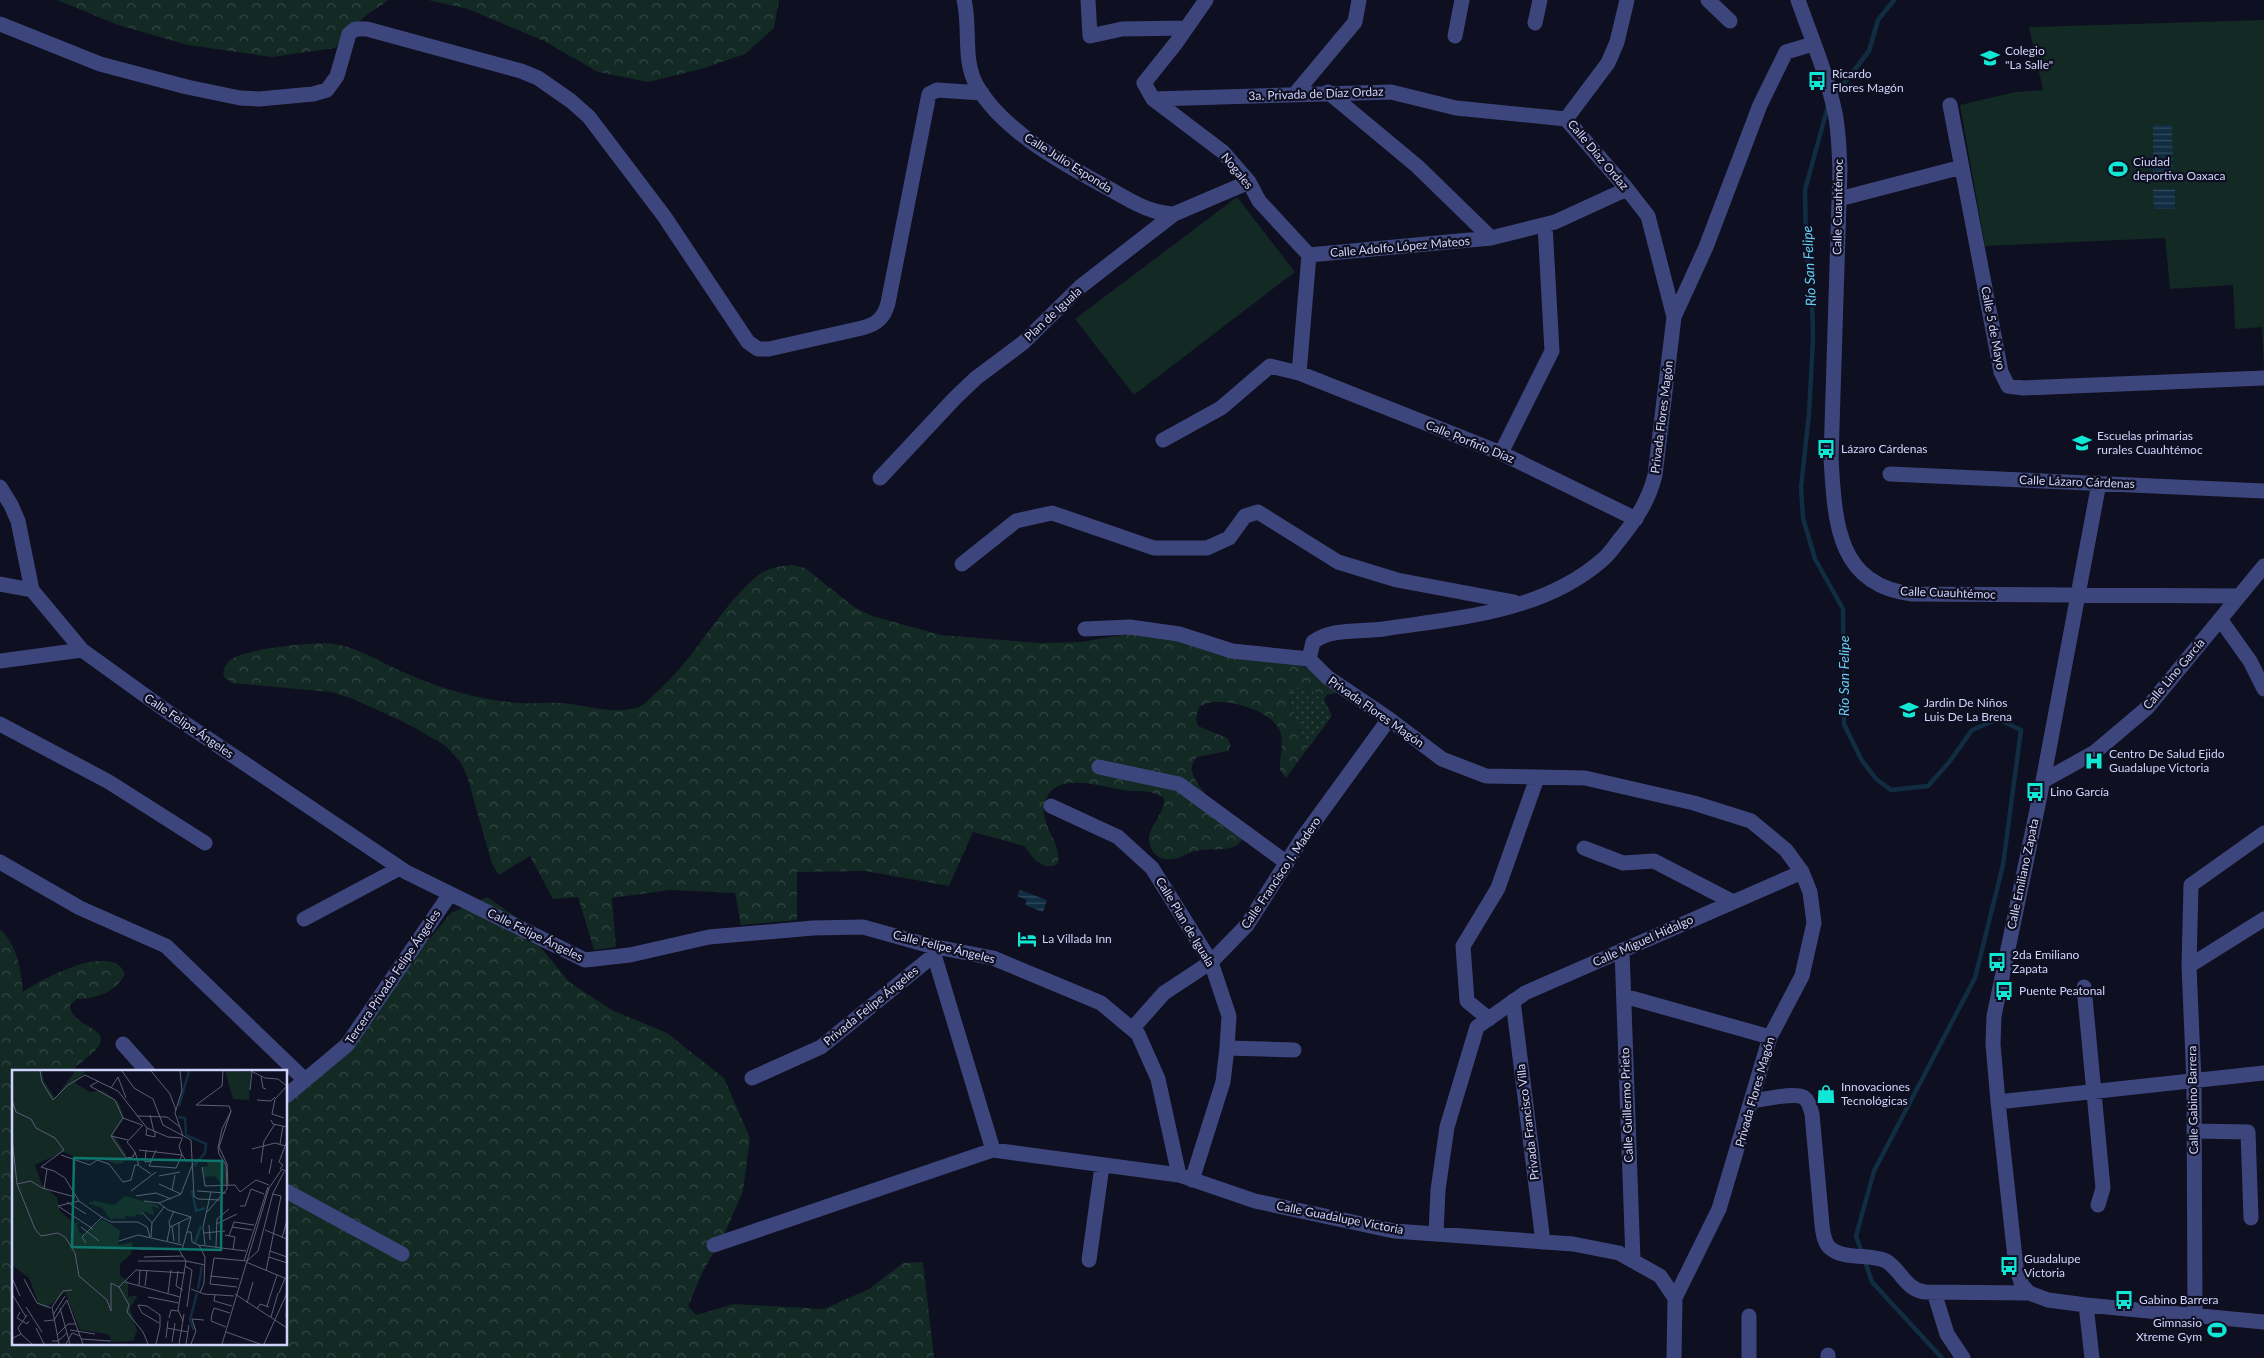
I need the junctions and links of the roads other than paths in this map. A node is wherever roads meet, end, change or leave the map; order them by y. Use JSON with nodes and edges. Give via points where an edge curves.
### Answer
{"nodes":[{"id":1,"x":964,"y":0,"type":"edge"},
{"id":2,"x":1088,"y":0,"type":"edge"},
{"id":3,"x":1206,"y":0,"type":"edge"},
{"id":4,"x":1359,"y":0,"type":"edge"},
{"id":5,"x":1462,"y":0,"type":"edge"},
{"id":6,"x":1540,"y":0,"type":"edge"},
{"id":7,"x":1627,"y":0,"type":"edge"},
{"id":8,"x":1708,"y":0,"type":"edge"},
{"id":9,"x":1798,"y":0,"type":"edge"},
{"id":10,"x":1730,"y":21,"type":"dead end"},
{"id":11,"x":1535,"y":23,"type":"dead end"},
{"id":12,"x":0,"y":24,"type":"edge"},
{"id":13,"x":1186,"y":28,"type":"junction"},
{"id":14,"x":1455,"y":36,"type":"dead end"},
{"id":15,"x":1813,"y":44,"type":"junction"},
{"id":16,"x":1328,"y":92,"type":"junction"},
{"id":17,"x":982,"y":93,"type":"junction"},
{"id":18,"x":1294,"y":95,"type":"junction"},
{"id":19,"x":1153,"y":99,"type":"junction"},
{"id":20,"x":1950,"y":105,"type":"dead end"},
{"id":21,"x":1566,"y":119,"type":"junction"},
{"id":22,"x":1962,"y":167,"type":"junction"},
{"id":23,"x":1250,"y":182,"type":"junction"},
{"id":24,"x":1627,"y":189,"type":"junction"},
{"id":25,"x":1839,"y":199,"type":"junction"},
{"id":26,"x":1174,"y":214,"type":"junction"},
{"id":27,"x":1545,"y":225,"type":"junction"},
{"id":28,"x":1490,"y":238,"type":"junction"},
{"id":29,"x":1309,"y":255,"type":"junction"},
{"id":30,"x":1674,"y":317,"type":"junction"},
{"id":31,"x":1299,"y":373,"type":"junction"},
{"id":32,"x":2264,"y":378,"type":"edge"},
{"id":33,"x":1163,"y":440,"type":"dead end"},
{"id":34,"x":1502,"y":453,"type":"junction"},
{"id":35,"x":1890,"y":474,"type":"dead end"},
{"id":36,"x":880,"y":478,"type":"dead end"},
{"id":37,"x":2098,"y":484,"type":"junction"},
{"id":38,"x":0,"y":487,"type":"edge"},
{"id":39,"x":2264,"y":491,"type":"edge"},
{"id":40,"x":1636,"y":519,"type":"junction"},
{"id":41,"x":962,"y":564,"type":"dead end"},
{"id":42,"x":2264,"y":566,"type":"edge"},
{"id":43,"x":0,"y":584,"type":"edge"},
{"id":44,"x":32,"y":590,"type":"junction"},
{"id":45,"x":2078,"y":596,"type":"junction"},
{"id":46,"x":2239,"y":596,"type":"junction"},
{"id":47,"x":1523,"y":604,"type":"junction"},
{"id":48,"x":2220,"y":619,"type":"junction"},
{"id":49,"x":1085,"y":629,"type":"dead end"},
{"id":50,"x":82,"y":650,"type":"junction"},
{"id":51,"x":1309,"y":659,"type":"junction"},
{"id":52,"x":0,"y":661,"type":"edge"},
{"id":53,"x":2264,"y":690,"type":"edge"},
{"id":54,"x":1389,"y":719,"type":"junction"},
{"id":55,"x":0,"y":724,"type":"edge"},
{"id":56,"x":1099,"y":767,"type":"dead end"},
{"id":57,"x":1537,"y":778,"type":"junction"},
{"id":58,"x":2043,"y":781,"type":"junction"},
{"id":59,"x":1051,"y":806,"type":"dead end"},
{"id":60,"x":2264,"y":833,"type":"edge"},
{"id":61,"x":205,"y":843,"type":"dead end"},
{"id":62,"x":1584,"y":848,"type":"dead end"},
{"id":63,"x":0,"y":862,"type":"edge"},
{"id":64,"x":1287,"y":863,"type":"junction"},
{"id":65,"x":400,"y":868,"type":"junction"},
{"id":66,"x":1802,"y":872,"type":"junction"},
{"id":67,"x":450,"y":894,"type":"junction"},
{"id":68,"x":1733,"y":902,"type":"junction"},
{"id":69,"x":2264,"y":918,"type":"edge"},
{"id":70,"x":304,"y":919,"type":"dead end"},
{"id":71,"x":932,"y":950,"type":"junction"},
{"id":72,"x":1622,"y":950,"type":"junction"},
{"id":73,"x":1211,"y":962,"type":"junction"},
{"id":74,"x":2189,"y":966,"type":"junction"},
{"id":75,"x":2084,"y":987,"type":"dead end"},
{"id":76,"x":1624,"y":996,"type":"junction"},
{"id":77,"x":1514,"y":1001,"type":"junction"},
{"id":78,"x":1488,"y":1019,"type":"junction"},
{"id":79,"x":1132,"y":1029,"type":"junction"},
{"id":80,"x":1770,"y":1037,"type":"junction"},
{"id":81,"x":123,"y":1044,"type":"dead end"},
{"id":82,"x":1227,"y":1048,"type":"junction"},
{"id":83,"x":1294,"y":1050,"type":"dead end"},
{"id":84,"x":146,"y":1070,"type":"edge"},
{"id":85,"x":2264,"y":1073,"type":"edge"},
{"id":86,"x":752,"y":1078,"type":"dead end"},
{"id":87,"x":305,"y":1080,"type":"junction"},
{"id":88,"x":2194,"y":1082,"type":"junction"},
{"id":89,"x":2094,"y":1092,"type":"junction"},
{"id":90,"x":288,"y":1094,"type":"edge"},
{"id":91,"x":1751,"y":1102,"type":"junction"},
{"id":92,"x":1998,"y":1102,"type":"junction"},
{"id":93,"x":2194,"y":1131,"type":"junction"},
{"id":94,"x":993,"y":1150,"type":"junction"},
{"id":95,"x":1102,"y":1166,"type":"junction"},
{"id":96,"x":1186,"y":1177,"type":"junction"},
{"id":97,"x":288,"y":1192,"type":"edge"},
{"id":98,"x":2098,"y":1205,"type":"dead end"},
{"id":99,"x":2251,"y":1218,"type":"dead end"},
{"id":100,"x":1436,"y":1234,"type":"junction"},
{"id":101,"x":1543,"y":1242,"type":"junction"},
{"id":102,"x":714,"y":1245,"type":"dead end"},
{"id":103,"x":402,"y":1254,"type":"dead end"},
{"id":104,"x":1089,"y":1260,"type":"dead end"},
{"id":105,"x":1633,"y":1261,"type":"junction"},
{"id":106,"x":1934,"y":1292,"type":"junction"},
{"id":107,"x":2029,"y":1293,"type":"junction"},
{"id":108,"x":1675,"y":1298,"type":"junction"},
{"id":109,"x":2086,"y":1305,"type":"junction"},
{"id":110,"x":2195,"y":1315,"type":"junction"},
{"id":111,"x":1749,"y":1316,"type":"dead end"},
{"id":112,"x":2264,"y":1322,"type":"edge"},
{"id":113,"x":1674,"y":1358,"type":"edge"},
{"id":114,"x":1749,"y":1358,"type":"edge"},
{"id":115,"x":1963,"y":1358,"type":"edge"},
{"id":116,"x":2092,"y":1358,"type":"edge"}],
"edges":[{"from":1,"to":17,"type":"street","name":"Calle Julio Esponda","via":[[968,56],[976,85]]},
{"from":2,"to":13,"type":"street","via":[[1090,36],[1122,29]]},
{"from":3,"to":13,"type":"street"},
{"from":4,"to":18,"type":"street","via":[[1355,22]]},
{"from":5,"to":14,"type":"street"},
{"from":6,"to":11,"type":"street"},
{"from":7,"to":21,"type":"street","name":"Calle Díaz Ordaz","via":[[1617,42],[1608,63]]},
{"from":8,"to":10,"type":"street"},
{"from":9,"to":15,"type":"street","name":"Calle Cuauhtémoc"},
{"from":12,"to":17,"type":"street","via":[[100,64],[240,98],[269,99],[327,90],[335,81],[347,38],[355,28],[530,74],[589,117],[664,216],[748,342],[758,349],[862,328],[883,317],[929,94],[937,90]]},
{"from":13,"to":19,"type":"street","via":[[1144,83]]},
{"from":15,"to":25,"type":"street","name":"Calle Cuauhtémoc","via":[[1834,111],[1839,144]]},
{"from":15,"to":30,"type":"street","name":"Privada Flores Magón","via":[[1786,52],[1760,105],[1706,247]]},
{"from":16,"to":18,"type":"street","name":"3a. Privada de Díaz Ordaz"},
{"from":16,"to":21,"type":"street","name":"3a. Privada de Díaz Ordaz","via":[[1391,92],[1456,108]]},
{"from":16,"to":28,"type":"street","name":"Calle Adolfo López Mateos","via":[[1417,166]]},
{"from":17,"to":26,"type":"street","name":"Calle Julio Esponda","via":[[1019,132],[1042,148],[1139,205]]},
{"from":18,"to":19,"type":"street","name":"3a. Privada de Díaz Ordaz"},
{"from":19,"to":23,"type":"street","name":"Nogales","via":[[1223,152]]},
{"from":20,"to":22,"type":"street","name":"Calle 5 de Mayo"},
{"from":21,"to":24,"type":"street","name":"Calle Díaz Ordaz"},
{"from":22,"to":25,"type":"street"},
{"from":22,"to":32,"type":"street","name":"Calle 5 de Mayo","via":[[2001,372],[2008,386]]},
{"from":23,"to":26,"type":"street","name":"Plan de Iguala"},
{"from":23,"to":29,"type":"street","name":"Nogales","via":[[1259,201]]},
{"from":24,"to":27,"type":"street","name":"Calle Adolfo López Mateos"},
{"from":24,"to":30,"type":"street","name":"Calle Díaz Ordaz","via":[[1648,216]]},
{"from":25,"to":45,"type":"street","name":"Calle Cuauhtémoc","via":[[1832,459],[1834,505],[1848,555],[1861,573],[1898,592]]},
{"from":26,"to":36,"type":"street","name":"Plan de Iguala","via":[[1080,287],[1024,342],[976,378]]},
{"from":27,"to":28,"type":"street","name":"Calle Adolfo López Mateos"},
{"from":27,"to":34,"type":"street","via":[[1552,351]]},
{"from":28,"to":29,"type":"street","name":"Calle Adolfo López Mateos"},
{"from":29,"to":31,"type":"street"},
{"from":30,"to":40,"type":"street","name":"Privada Flores Magón","via":[[1655,475],[1651,492]]},
{"from":31,"to":33,"type":"street","name":"Calle Porfirio Díaz","via":[[1270,366],[1221,408]]},
{"from":31,"to":34,"type":"street","name":"Calle Porfirio Díaz"},
{"from":34,"to":40,"type":"street","name":"Calle Porfirio Díaz"},
{"from":35,"to":37,"type":"street","name":"Calle Lázaro Cárdenas"},
{"from":37,"to":39,"type":"street","name":"Calle Lázaro Cárdenas"},
{"from":37,"to":45,"type":"street","name":"Calle Emiliano Zapata"},
{"from":38,"to":44,"type":"street","name":"Calle Felipe Ángeles","via":[[18,521]]},
{"from":40,"to":47,"type":"street","name":"Privada Flores Magón","via":[[1602,560],[1567,585]]},
{"from":41,"to":47,"type":"street","via":[[1016,521],[1052,513],[1154,548],[1207,548],[1229,538],[1245,516],[1258,512],[1338,562],[1397,580]]},
{"from":42,"to":46,"type":"street","name":"Calle Lino García"},
{"from":43,"to":44,"type":"street"},
{"from":44,"to":50,"type":"street","name":"Calle Felipe Ángeles"},
{"from":45,"to":46,"type":"street","name":"Calle Cuauhtémoc"},
{"from":45,"to":58,"type":"street","name":"Calle Emiliano Zapata"},
{"from":46,"to":48,"type":"street","name":"Calle Lino García"},
{"from":47,"to":51,"type":"street","name":"Privada Flores Magón","via":[[1444,620],[1324,634],[1313,642]]},
{"from":48,"to":53,"type":"street","via":[[2250,661]]},
{"from":48,"to":58,"type":"street","name":"Calle Lino García","via":[[2147,708],[2094,752]]},
{"from":49,"to":51,"type":"street","via":[[1130,627],[1179,634],[1232,651]]},
{"from":50,"to":52,"type":"street"},
{"from":50,"to":65,"type":"street","name":"Calle Felipe Ángeles","via":[[168,712]]},
{"from":51,"to":54,"type":"street","name":"Privada Flores Magón","via":[[1327,677]]},
{"from":54,"to":57,"type":"street","name":"Privada Flores Magón","via":[[1442,760],[1486,776]]},
{"from":54,"to":64,"type":"street","name":"Calle Francisco I. Madero"},
{"from":55,"to":61,"type":"street","via":[[110,782]]},
{"from":56,"to":64,"type":"street","via":[[1179,784]]},
{"from":57,"to":66,"type":"street","name":"Privada Flores Magón","via":[[1585,778],[1694,803],[1751,821],[1786,850]]},
{"from":57,"to":78,"type":"street","via":[[1498,888],[1463,946],[1467,1001]]},
{"from":58,"to":92,"type":"street","name":"Calle Emiliano Zapata","via":[[1995,1009],[1993,1044]]},
{"from":59,"to":73,"type":"street","name":"Calle Plan de Iguala","via":[[1118,837],[1152,868]]},
{"from":60,"to":74,"type":"street","name":"Calle Gabino Barrera","via":[[2191,886]]},
{"from":62,"to":68,"type":"street","via":[[1623,863],[1654,861]]},
{"from":63,"to":87,"type":"street","via":[[80,908],[166,946]]},
{"from":64,"to":73,"type":"street","name":"Calle Francisco I. Madero","via":[[1248,925]]},
{"from":65,"to":67,"type":"street","name":"Calle Felipe Ángeles"},
{"from":65,"to":70,"type":"street"},
{"from":66,"to":68,"type":"street","name":"Calle Miguel Hidalgo"},
{"from":66,"to":80,"type":"street","name":"Privada Flores Magón","via":[[1810,892],[1814,923],[1802,976]]},
{"from":67,"to":71,"type":"street","name":"Calle Felipe Ángeles","via":[[584,960],[630,956],[709,937],[813,928],[863,927]]},
{"from":67,"to":87,"type":"street","name":"Tercera Privada Felipe Ángeles","via":[[347,1045]]},
{"from":68,"to":72,"type":"street","name":"Calle Miguel Hidalgo"},
{"from":69,"to":74,"type":"street"},
{"from":71,"to":79,"type":"street","name":"Calle Felipe Ángeles","via":[[992,958],[1101,1003]]},
{"from":71,"to":86,"type":"street","name":"Privada Felipe Ángeles","via":[[821,1047]]},
{"from":71,"to":94,"type":"street"},
{"from":72,"to":76,"type":"street","name":"Calle Guillermo Prieto"},
{"from":72,"to":77,"type":"street","name":"Calle Miguel Hidalgo","via":[[1525,993]]},
{"from":73,"to":79,"type":"street","name":"Calle Francisco I. Madero","via":[[1164,993]]},
{"from":73,"to":82,"type":"street","name":"Calle Plan de Iguala","via":[[1229,1016]]},
{"from":74,"to":88,"type":"street","name":"Calle Gabino Barrera"},
{"from":75,"to":89,"type":"street"},
{"from":76,"to":80,"type":"street"},
{"from":76,"to":105,"type":"street","name":"Calle Guillermo Prieto"},
{"from":77,"to":78,"type":"street","name":"Calle Miguel Hidalgo"},
{"from":77,"to":101,"type":"street","name":"Privada Francisco Villa"},
{"from":78,"to":100,"type":"street","name":"Calle Miguel Hidalgo","via":[[1477,1027],[1447,1127],[1438,1190]]},
{"from":79,"to":96,"type":"street","name":"Calle Felipe Ángeles","via":[[1138,1034],[1158,1079]]},
{"from":80,"to":91,"type":"street","name":"Privada Flores Magón"},
{"from":81,"to":84,"type":"street"},
{"from":82,"to":83,"type":"street"},
{"from":82,"to":96,"type":"street","name":"Calle Plan de Iguala","via":[[1222,1082]]},
{"from":85,"to":88,"type":"street"},
{"from":87,"to":90,"type":"street","name":"Tercera Privada Felipe Ángeles"},
{"from":88,"to":89,"type":"street"},
{"from":88,"to":93,"type":"street","name":"Calle Gabino Barrera"},
{"from":89,"to":92,"type":"street"},
{"from":89,"to":98,"type":"street","via":[[2103,1188]]},
{"from":91,"to":106,"type":"street","via":[[1795,1095],[1807,1100],[1812,1114],[1823,1234],[1829,1247],[1890,1264],[1915,1290]]},
{"from":91,"to":108,"type":"street","name":"Privada Flores Magón","via":[[1719,1209]]},
{"from":92,"to":107,"type":"street","name":"Calle Emiliano Zapata","via":[[2016,1267],[2022,1285]]},
{"from":93,"to":99,"type":"street","via":[[2248,1132]]},
{"from":93,"to":110,"type":"street","name":"Calle Gabino Barrera"},
{"from":94,"to":95,"type":"street","name":"Calle Guadalupe Victoria"},
{"from":94,"to":102,"type":"street"},
{"from":95,"to":96,"type":"street","name":"Calle Guadalupe Victoria"},
{"from":95,"to":104,"type":"street"},
{"from":96,"to":100,"type":"street","name":"Calle Guadalupe Victoria","via":[[1255,1201],[1394,1231]]},
{"from":97,"to":103,"type":"street"},
{"from":100,"to":101,"type":"street","name":"Calle Guadalupe Victoria"},
{"from":101,"to":105,"type":"street","name":"Calle Guadalupe Victoria","via":[[1619,1253]]},
{"from":105,"to":108,"type":"street","name":"Calle Guadalupe Victoria","via":[[1660,1276]]},
{"from":106,"to":107,"type":"street"},
{"from":106,"to":115,"type":"street","via":[[1947,1334]]},
{"from":107,"to":109,"type":"street","via":[[2048,1300]]},
{"from":108,"to":113,"type":"street","name":"Privada Flores Magón"},
{"from":109,"to":110,"type":"street"},
{"from":109,"to":116,"type":"street"},
{"from":110,"to":112,"type":"street"},
{"from":111,"to":114,"type":"street"}]}
